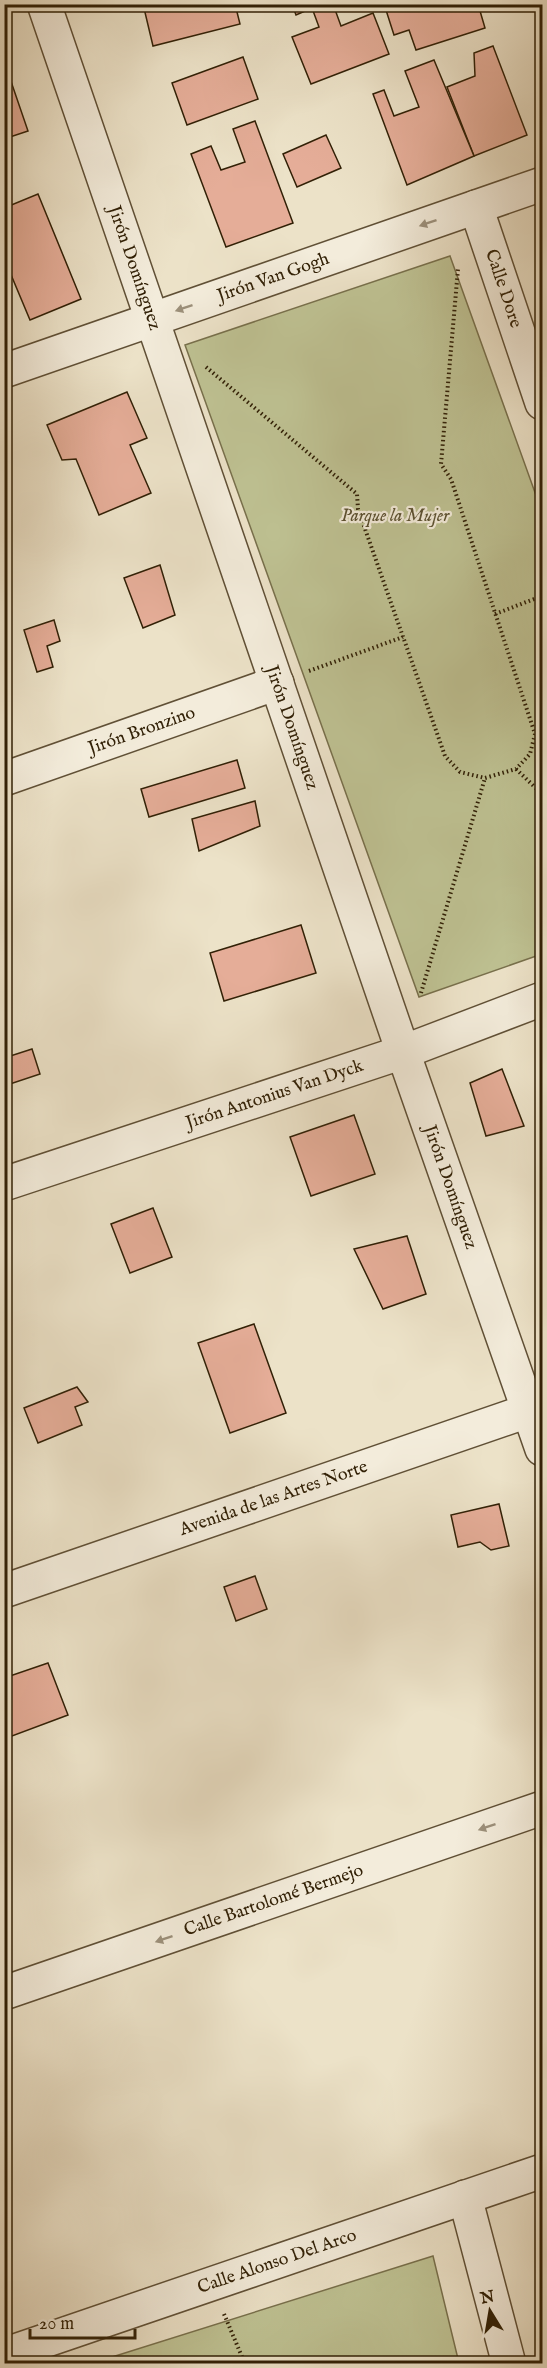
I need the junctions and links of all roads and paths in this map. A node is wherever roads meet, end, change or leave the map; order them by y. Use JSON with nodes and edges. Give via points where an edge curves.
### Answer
{"nodes":[{"id":1,"x":44,"y":4,"type":"edge"},
{"id":2,"x":543,"y":184,"type":"edge"},
{"id":3,"x":476,"y":207,"type":"junction"},
{"id":4,"x":458,"y":268,"type":"dead end"},
{"id":5,"x":151,"y":320,"type":"junction"},
{"id":6,"x":205,"y":365,"type":"dead end"},
{"id":7,"x":4,"y":371,"type":"edge"},
{"id":8,"x":543,"y":403,"type":"edge"},
{"id":9,"x":543,"y":596,"type":"edge"},
{"id":10,"x":495,"y":614,"type":"junction"},
{"id":11,"x":403,"y":637,"type":"junction"},
{"id":12,"x":277,"y":683,"type":"junction"},
{"id":13,"x":516,"y":769,"type":"junction"},
{"id":14,"x":485,"y":778,"type":"junction"},
{"id":15,"x":4,"y":779,"type":"edge"},
{"id":16,"x":543,"y":794,"type":"edge"},
{"id":17,"x":420,"y":995,"type":"dead end"},
{"id":18,"x":543,"y":999,"type":"edge"},
{"id":19,"x":403,"y":1052,"type":"junction"},
{"id":20,"x":4,"y":1184,"type":"edge"},
{"id":21,"x":536,"y":1408,"type":"edge"},
{"id":22,"x":543,"y":1449,"type":"edge"},
{"id":23,"x":4,"y":1591,"type":"edge"},
{"id":24,"x":543,"y":1808,"type":"edge"},
{"id":25,"x":4,"y":1993,"type":"edge"},
{"id":26,"x":543,"y":2171,"type":"edge"},
{"id":27,"x":465,"y":2197,"type":"junction"},
{"id":28,"x":212,"y":2284,"type":"junction"},
{"id":29,"x":11,"y":2348,"type":"edge"},
{"id":30,"x":245,"y":2364,"type":"edge"},
{"id":31,"x":509,"y":2364,"type":"edge"}],
"edges":[{"from":1,"to":5,"type":"street","name":"Jirón Domínguez"},
{"from":2,"to":3,"type":"street","name":"Jirón Van Gogh"},
{"from":3,"to":5,"type":"street","name":"Jirón Van Gogh","one_way":true},
{"from":3,"to":8,"type":"street","name":"Calle Dore"},
{"from":4,"to":10,"type":"path","via":[[441,464],[451,479]]},
{"from":5,"to":7,"type":"street","name":"Jirón Van Gogh"},
{"from":5,"to":12,"type":"street","name":"Jirón Domínguez"},
{"from":6,"to":11,"type":"path","via":[[357,494],[358,509]]},
{"from":9,"to":10,"type":"path"},
{"from":10,"to":13,"type":"path","via":[[535,734],[530,754]]},
{"from":11,"to":12,"type":"path"},
{"from":11,"to":14,"type":"path","via":[[445,756],[460,772]]},
{"from":12,"to":15,"type":"street","name":"Jirón Bronzino"},
{"from":12,"to":19,"type":"street","name":"Jirón Domínguez"},
{"from":13,"to":14,"type":"path"},
{"from":13,"to":16,"type":"path"},
{"from":14,"to":17,"type":"path"},
{"from":18,"to":19,"type":"street","name":"Jirón Antonius Van Dyck"},
{"from":19,"to":20,"type":"street","name":"Jirón Antonius Van Dyck"},
{"from":19,"to":21,"type":"street","name":"Jirón Domínguez"},
{"from":21,"to":22,"type":"street","name":"Jirón Domínguez"},
{"from":21,"to":23,"type":"street","name":"Avenida de las Artes Norte"},
{"from":24,"to":25,"type":"street","name":"Calle Bartolomé Bermejo","one_way":true},
{"from":26,"to":27,"type":"street","name":"Calle Alonso Del Arco"},
{"from":27,"to":28,"type":"street","name":"Calle Alonso Del Arco"},
{"from":27,"to":31,"type":"street"},
{"from":28,"to":29,"type":"street","name":"Calle Alonso Del Arco"},
{"from":28,"to":30,"type":"path"}]}
